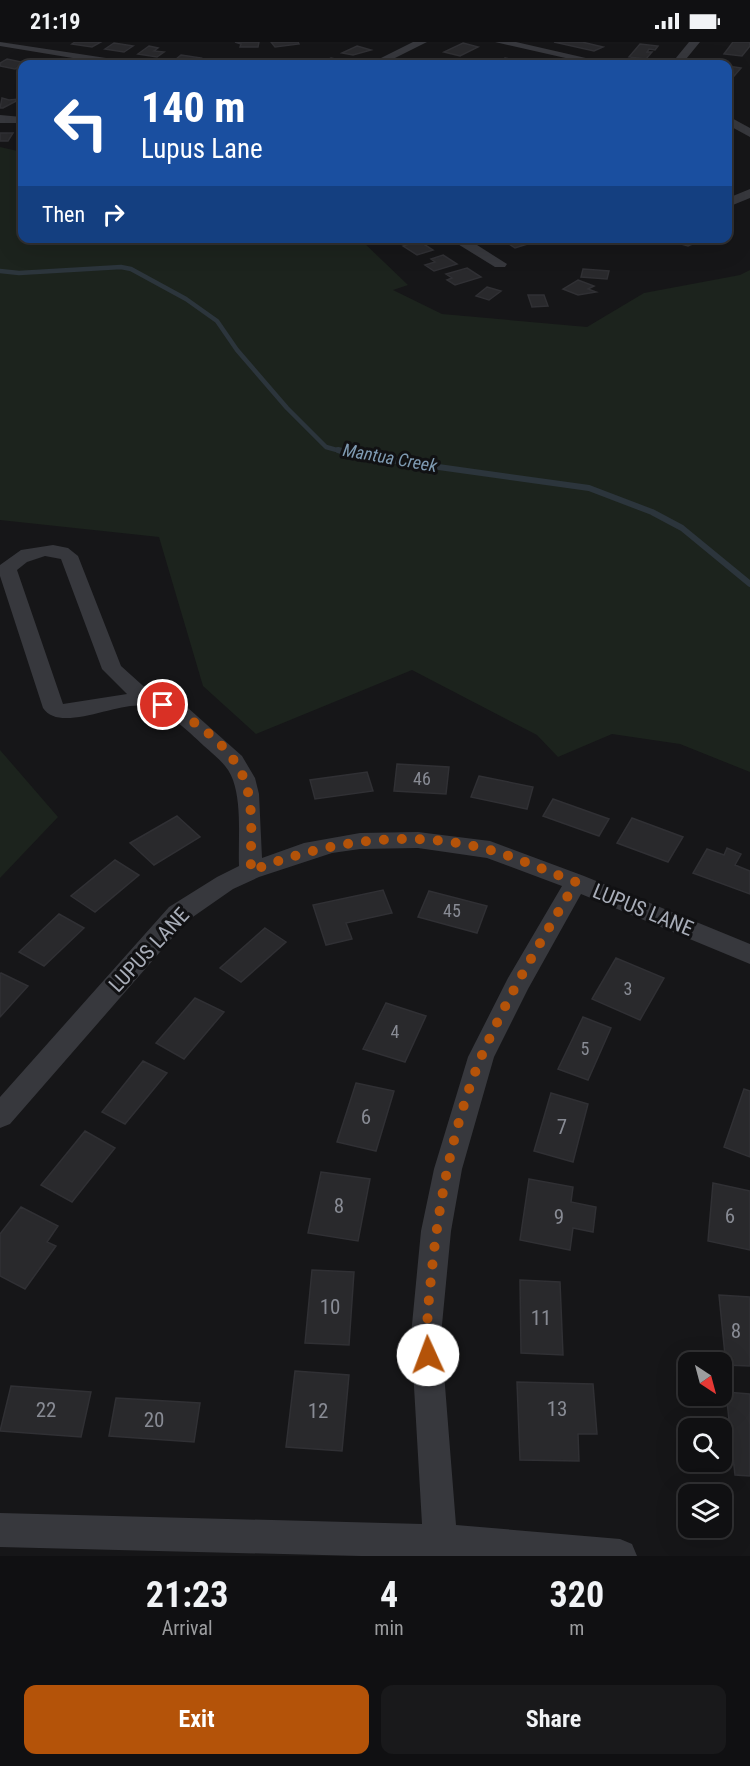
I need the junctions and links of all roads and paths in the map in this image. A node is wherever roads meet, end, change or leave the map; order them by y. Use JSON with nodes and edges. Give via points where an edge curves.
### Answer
{"nodes":[{"id":1,"x":1,"y":42,"type":"edge"},
{"id":2,"x":422,"y":42,"type":"edge"},
{"id":3,"x":500,"y":42,"type":"edge"},
{"id":4,"x":695,"y":42,"type":"edge"},
{"id":5,"x":103,"y":60,"type":"edge"},
{"id":6,"x":384,"y":60,"type":"edge"},
{"id":7,"x":587,"y":60,"type":"edge"},
{"id":8,"x":679,"y":60,"type":"edge"},
{"id":9,"x":0,"y":119,"type":"edge"},
{"id":10,"x":18,"y":120,"type":"edge"},
{"id":11,"x":732,"y":123,"type":"edge"},
{"id":12,"x":750,"y":134,"type":"edge"},
{"id":13,"x":750,"y":193,"type":"edge"},
{"id":14,"x":732,"y":201,"type":"edge"},
{"id":15,"x":464,"y":243,"type":"edge"},
{"id":16,"x":500,"y":264,"type":"dead end"},
{"id":17,"x":144,"y":698,"type":"junction"},
{"id":18,"x":251,"y":871,"type":"junction"},
{"id":19,"x":576,"y":882,"type":"junction"},
{"id":20,"x":750,"y":954,"type":"edge"},
{"id":21,"x":0,"y":1116,"type":"edge"},
{"id":22,"x":0,"y":1530,"type":"edge"},
{"id":23,"x":440,"y":1541,"type":"junction"},
{"id":24,"x":620,"y":1556,"type":"edge"}],
"edges":[{"from":1,"to":5,"type":"street"},
{"from":2,"to":6,"type":"street"},
{"from":3,"to":7,"type":"street"},
{"from":4,"to":8,"type":"street"},
{"from":9,"to":10,"type":"street"},
{"from":11,"to":12,"type":"street"},
{"from":13,"to":14,"type":"street"},
{"from":15,"to":16,"type":"street"},
{"from":17,"to":17,"type":"street","via":[[112,669],[69,556],[59,550],[46,550],[14,560],[7,569],[54,708],[62,712]]},
{"from":17,"to":18,"type":"street","via":[[181,713],[234,761],[248,794]]},
{"from":18,"to":19,"type":"street","name":"LUPUS LANE","via":[[332,845],[418,840],[490,850]]},
{"from":18,"to":21,"type":"street","name":"LUPUS LANE","via":[[178,914]]},
{"from":19,"to":20,"type":"street","name":"LUPUS LANE"},
{"from":19,"to":23,"type":"street","via":[[481,1057],[448,1169],[436,1231],[426,1335]]},
{"from":22,"to":23,"type":"street"},
{"from":23,"to":24,"type":"street"}]}
